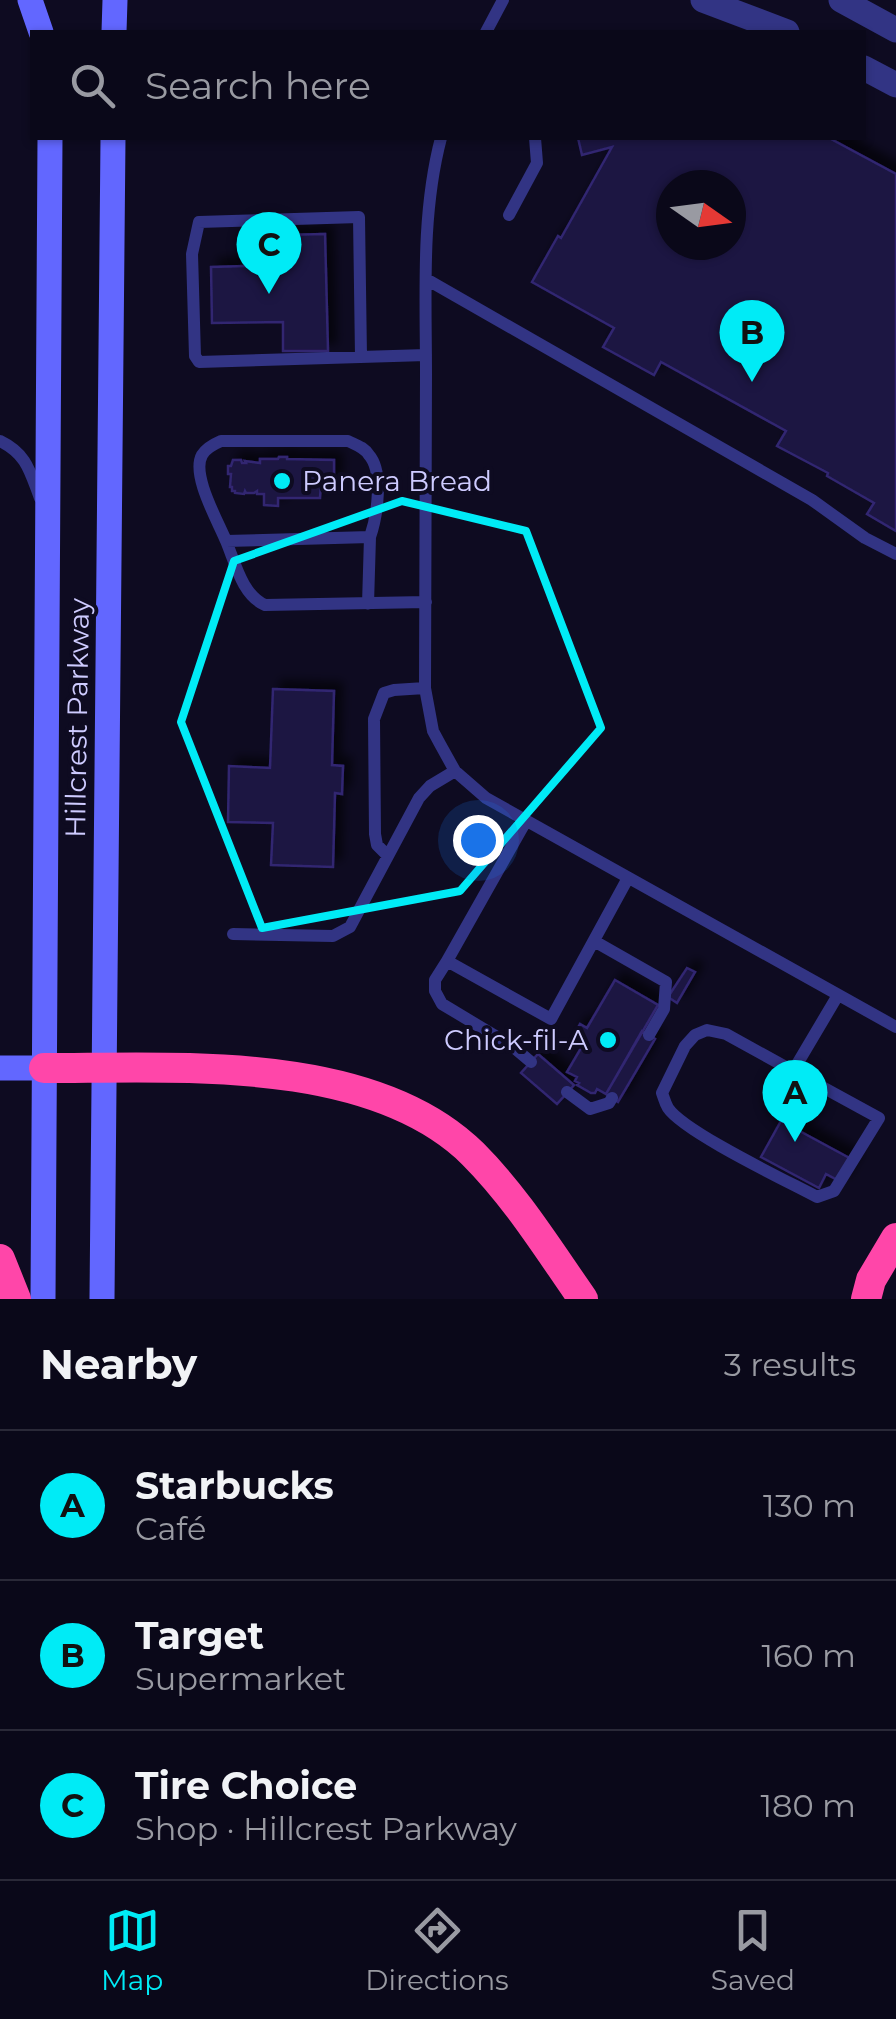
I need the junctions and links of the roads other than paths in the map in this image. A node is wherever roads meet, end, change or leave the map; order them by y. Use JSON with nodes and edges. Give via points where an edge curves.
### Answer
{"nodes":[{"id":1,"x":30,"y":0,"type":"edge"},
{"id":2,"x":52,"y":0,"type":"edge"},
{"id":3,"x":114,"y":0,"type":"edge"},
{"id":4,"x":503,"y":0,"type":"edge"},
{"id":5,"x":703,"y":0,"type":"edge"},
{"id":6,"x":841,"y":0,"type":"edge"},
{"id":7,"x":40,"y":30,"type":"edge"},
{"id":8,"x":51,"y":30,"type":"edge"},
{"id":9,"x":114,"y":30,"type":"edge"},
{"id":10,"x":487,"y":30,"type":"edge"},
{"id":11,"x":782,"y":30,"type":"edge"},
{"id":12,"x":896,"y":30,"type":"edge"},
{"id":13,"x":866,"y":69,"type":"edge"},
{"id":14,"x":896,"y":85,"type":"edge"},
{"id":15,"x":50,"y":140,"type":"edge"},
{"id":16,"x":113,"y":140,"type":"edge"},
{"id":17,"x":440,"y":140,"type":"edge"},
{"id":18,"x":535,"y":140,"type":"edge"},
{"id":19,"x":509,"y":215,"type":"dead end"},
{"id":20,"x":426,"y":279,"type":"junction"},
{"id":21,"x":426,"y":355,"type":"junction"},
{"id":22,"x":361,"y":357,"type":"junction"},
{"id":23,"x":0,"y":442,"type":"edge"},
{"id":24,"x":48,"y":516,"type":"junction"},
{"id":25,"x":370,"y":537,"type":"junction"},
{"id":26,"x":226,"y":540,"type":"junction"},
{"id":27,"x":896,"y":554,"type":"edge"},
{"id":28,"x":426,"y":602,"type":"junction"},
{"id":29,"x":368,"y":604,"type":"junction"},
{"id":30,"x":426,"y":688,"type":"junction"},
{"id":31,"x":455,"y":771,"type":"junction"},
{"id":32,"x":526,"y":820,"type":"junction"},
{"id":33,"x":388,"y":856,"type":"junction"},
{"id":34,"x":628,"y":878,"type":"junction"},
{"id":35,"x":233,"y":934,"type":"dead end"},
{"id":36,"x":594,"y":941,"type":"junction"},
{"id":37,"x":447,"y":960,"type":"junction"},
{"id":38,"x":838,"y":994,"type":"junction"},
{"id":39,"x":896,"y":1027,"type":"edge"},
{"id":40,"x":649,"y":1035,"type":"dead end"},
{"id":41,"x":531,"y":1062,"type":"dead end"},
{"id":42,"x":0,"y":1068,"type":"edge"},
{"id":43,"x":44,"y":1068,"type":"junction"},
{"id":44,"x":104,"y":1068,"type":"junction"},
{"id":45,"x":793,"y":1071,"type":"junction"},
{"id":46,"x":567,"y":1092,"type":"dead end"},
{"id":47,"x":612,"y":1098,"type":"dead end"},
{"id":48,"x":896,"y":1238,"type":"edge"},
{"id":49,"x":0,"y":1260,"type":"edge"},
{"id":50,"x":16,"y":1299,"type":"edge"},
{"id":51,"x":42,"y":1299,"type":"edge"},
{"id":52,"x":102,"y":1299,"type":"edge"},
{"id":53,"x":583,"y":1299,"type":"edge"},
{"id":54,"x":866,"y":1299,"type":"edge"}],
"edges":[{"from":1,"to":7,"type":"main road"},
{"from":2,"to":8,"type":"main road"},
{"from":3,"to":9,"type":"main road"},
{"from":4,"to":10,"type":"lane"},
{"from":5,"to":11,"type":"street"},
{"from":6,"to":12,"type":"street"},
{"from":13,"to":14,"type":"street"},
{"from":15,"to":24,"type":"main road","name":"Hillcrest Parkway"},
{"from":16,"to":44,"type":"main road","name":"Hillcrest Parkway"},
{"from":17,"to":20,"type":"lane","via":[[428,205]]},
{"from":18,"to":19,"type":"lane","via":[[536,163]]},
{"from":20,"to":21,"type":"lane"},
{"from":20,"to":27,"type":"lane"},
{"from":21,"to":22,"type":"lane"},
{"from":21,"to":28,"type":"lane"},
{"from":22,"to":22,"type":"lane","via":[[199,362],[192,254],[199,222],[359,217]]},
{"from":23,"to":24,"type":"lane","via":[[24,458]]},
{"from":24,"to":43,"type":"main road","name":"Hillcrest Parkway"},
{"from":25,"to":26,"type":"lane"},
{"from":25,"to":26,"type":"lane","via":[[377,477],[361,446],[221,441],[202,455],[199,466]]},
{"from":25,"to":29,"type":"lane"},
{"from":26,"to":29,"type":"lane","via":[[255,601]]},
{"from":28,"to":29,"type":"lane"},
{"from":28,"to":30,"type":"lane"},
{"from":30,"to":31,"type":"lane","via":[[433,732]]},
{"from":30,"to":33,"type":"lane","via":[[384,693],[374,719],[374,834]]},
{"from":31,"to":32,"type":"lane"},
{"from":31,"to":33,"type":"lane","via":[[418,798]]},
{"from":32,"to":34,"type":"lane"},
{"from":32,"to":37,"type":"lane"},
{"from":33,"to":35,"type":"lane","via":[[342,933]]},
{"from":34,"to":36,"type":"lane"},
{"from":34,"to":38,"type":"lane"},
{"from":36,"to":37,"type":"lane","via":[[552,1020]]},
{"from":36,"to":40,"type":"lane","via":[[666,982],[664,1009]]},
{"from":37,"to":41,"type":"lane","via":[[435,980],[442,1004]]},
{"from":38,"to":39,"type":"lane"},
{"from":38,"to":45,"type":"lane"},
{"from":42,"to":43,"type":"main road"},
{"from":43,"to":44,"type":"highway"},
{"from":43,"to":51,"type":"main road","name":"Hillcrest Parkway"},
{"from":44,"to":52,"type":"main road","name":"Hillcrest Parkway"},
{"from":44,"to":53,"type":"highway","via":[[270,1072],[402,1107],[470,1151],[505,1188]]},
{"from":45,"to":45,"type":"lane","via":[[707,1030],[685,1046],[662,1093],[679,1119],[818,1197],[834,1190],[879,1118]]},
{"from":46,"to":47,"type":"lane","via":[[590,1109]]},
{"from":48,"to":54,"type":"highway"},
{"from":49,"to":50,"type":"highway"}]}
